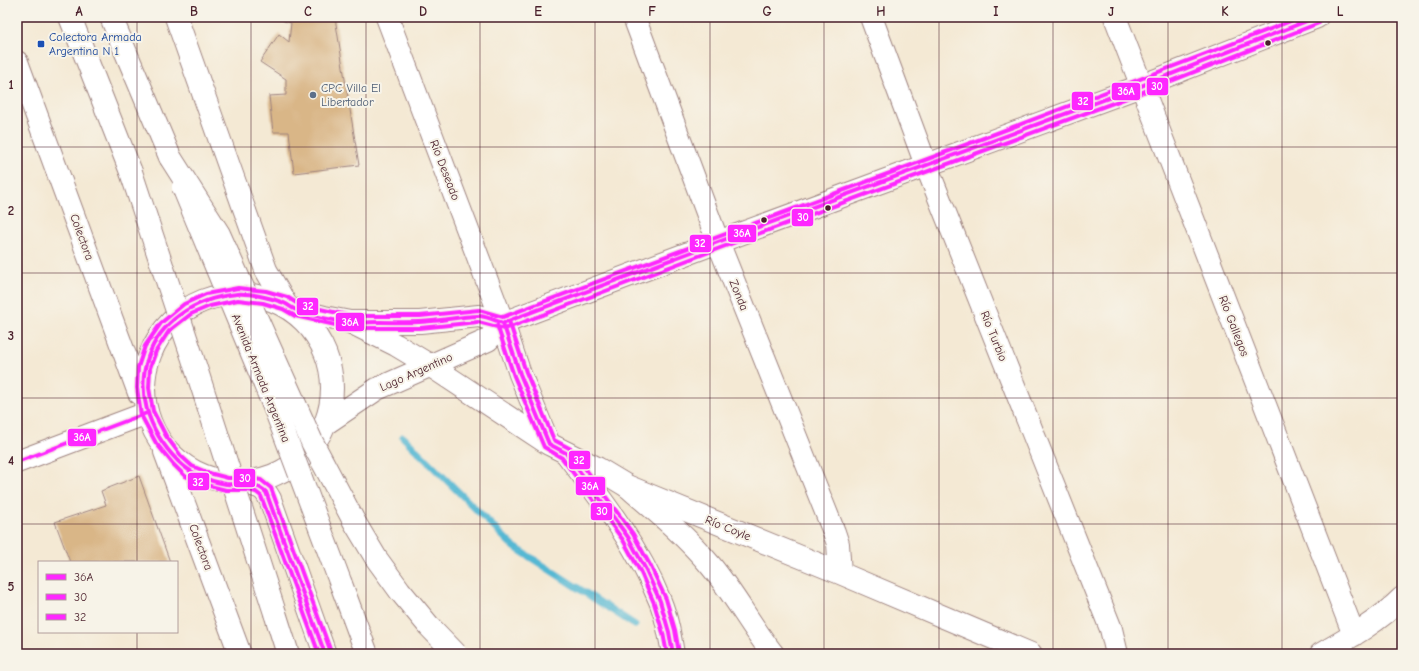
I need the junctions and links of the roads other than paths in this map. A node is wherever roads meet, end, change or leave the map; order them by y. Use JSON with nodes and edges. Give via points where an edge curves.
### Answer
{"nodes":[{"id":1,"x":70,"y":17,"type":"edge"},
{"id":2,"x":111,"y":17,"type":"edge"},
{"id":3,"x":176,"y":17,"type":"edge"},
{"id":4,"x":387,"y":17,"type":"edge"},
{"id":5,"x":634,"y":17,"type":"edge"},
{"id":6,"x":871,"y":17,"type":"edge"},
{"id":7,"x":1115,"y":17,"type":"edge"},
{"id":8,"x":1317,"y":17,"type":"edge"},
{"id":9,"x":17,"y":62,"type":"edge"},
{"id":10,"x":1141,"y":86,"type":"junction"},
{"id":11,"x":170,"y":157,"type":"junction"},
{"id":12,"x":926,"y":165,"type":"junction"},
{"id":13,"x":718,"y":242,"type":"junction"},
{"id":14,"x":290,"y":306,"type":"junction"},
{"id":15,"x":350,"y":322,"type":"junction"},
{"id":16,"x":503,"y":323,"type":"junction"},
{"id":17,"x":431,"y":366,"type":"junction"},
{"id":18,"x":147,"y":413,"type":"junction"},
{"id":19,"x":328,"y":422,"type":"junction"},
{"id":20,"x":161,"y":439,"type":"junction"},
{"id":21,"x":558,"y":448,"type":"junction"},
{"id":22,"x":17,"y":462,"type":"edge"},
{"id":23,"x":249,"y":484,"type":"junction"},
{"id":24,"x":627,"y":486,"type":"junction"},
{"id":25,"x":840,"y":573,"type":"junction"},
{"id":26,"x":1402,"y":598,"type":"edge"},
{"id":27,"x":1354,"y":635,"type":"junction"},
{"id":28,"x":240,"y":654,"type":"edge"},
{"id":29,"x":288,"y":654,"type":"edge"},
{"id":30,"x":325,"y":654,"type":"edge"},
{"id":31,"x":367,"y":654,"type":"edge"},
{"id":32,"x":456,"y":654,"type":"edge"},
{"id":33,"x":673,"y":654,"type":"edge"},
{"id":34,"x":773,"y":654,"type":"edge"},
{"id":35,"x":1031,"y":654,"type":"edge"},
{"id":36,"x":1117,"y":654,"type":"edge"},
{"id":37,"x":1321,"y":654,"type":"edge"}],
"edges":[{"from":1,"to":29,"type":"main road","bridge":true,"via":[[131,172]]},
{"from":2,"to":11,"type":"main road","name":"Avenida Armada Argentina"},
{"from":3,"to":14,"type":"main road","via":[[266,270]]},
{"from":4,"to":16,"type":"main road","name":"Río Deseado"},
{"from":5,"to":13,"type":"main road","name":"Zonda"},
{"from":6,"to":12,"type":"main road","name":"Río Turbio"},
{"from":7,"to":10,"type":"main road","name":"Río Gallegos"},
{"from":8,"to":10,"type":"main road","name":"Lago Argentino"},
{"from":9,"to":18,"type":"main road","name":"Colectora"},
{"from":10,"to":12,"type":"main road","name":"Lago Argentino"},
{"from":10,"to":27,"type":"main road","name":"Río Gallegos"},
{"from":11,"to":31,"type":"main road","name":"Avenida Armada Argentina","bridge":true,"via":[[276,414]]},
{"from":11,"to":32,"type":"main road","bridge":true,"via":[[220,234],[312,442],[355,523],[400,592]]},
{"from":12,"to":13,"type":"main road","name":"Lago Argentino"},
{"from":12,"to":36,"type":"main road","name":"Río Turbio","via":[[1111,629]]},
{"from":13,"to":16,"type":"main road","name":"Lago Argentino"},
{"from":13,"to":25,"type":"main road","name":"Zonda","via":[[834,532],[838,544]]},
{"from":14,"to":15,"type":"main road","name":"Lago Argentino"},
{"from":14,"to":18,"type":"main road","name":"Lago Argentino","via":[[264,297],[238,294],[208,300],[188,309],[165,327],[151,348],[144,367],[143,388]]},
{"from":14,"to":19,"type":"main road","name":"Lago Argentino","via":[[311,327],[327,360],[332,402]]},
{"from":15,"to":16,"type":"main road","name":"Lago Argentino","via":[[420,322],[479,316]]},
{"from":15,"to":17,"type":"main road"},
{"from":16,"to":17,"type":"main road","name":"Lago Argentino","via":[[488,340]]},
{"from":16,"to":21,"type":"main road","via":[[520,374]]},
{"from":17,"to":19,"type":"main road","name":"Lago Argentino","via":[[377,389]]},
{"from":17,"to":21,"type":"main road"},
{"from":18,"to":20,"type":"main road","name":"Lago Argentino"},
{"from":18,"to":22,"type":"main road"},
{"from":19,"to":23,"type":"main road","name":"Lago Argentino","via":[[319,436],[285,469]]},
{"from":20,"to":23,"type":"main road","name":"Lago Argentino","via":[[189,471],[227,484]]},
{"from":20,"to":28,"type":"main road","name":"Colectora"},
{"from":21,"to":24,"type":"main road","name":"Río Coyle"},
{"from":21,"to":33,"type":"main road","via":[[624,531],[646,570],[670,632]]},
{"from":23,"to":30,"type":"main road","via":[[259,486],[270,499]]},
{"from":24,"to":25,"type":"main road","name":"Río Coyle"},
{"from":24,"to":34,"type":"main road","via":[[666,520],[712,567]]},
{"from":25,"to":35,"type":"main road","name":"Río Coyle"},
{"from":26,"to":27,"type":"main road"},
{"from":27,"to":37,"type":"main road"}]}
